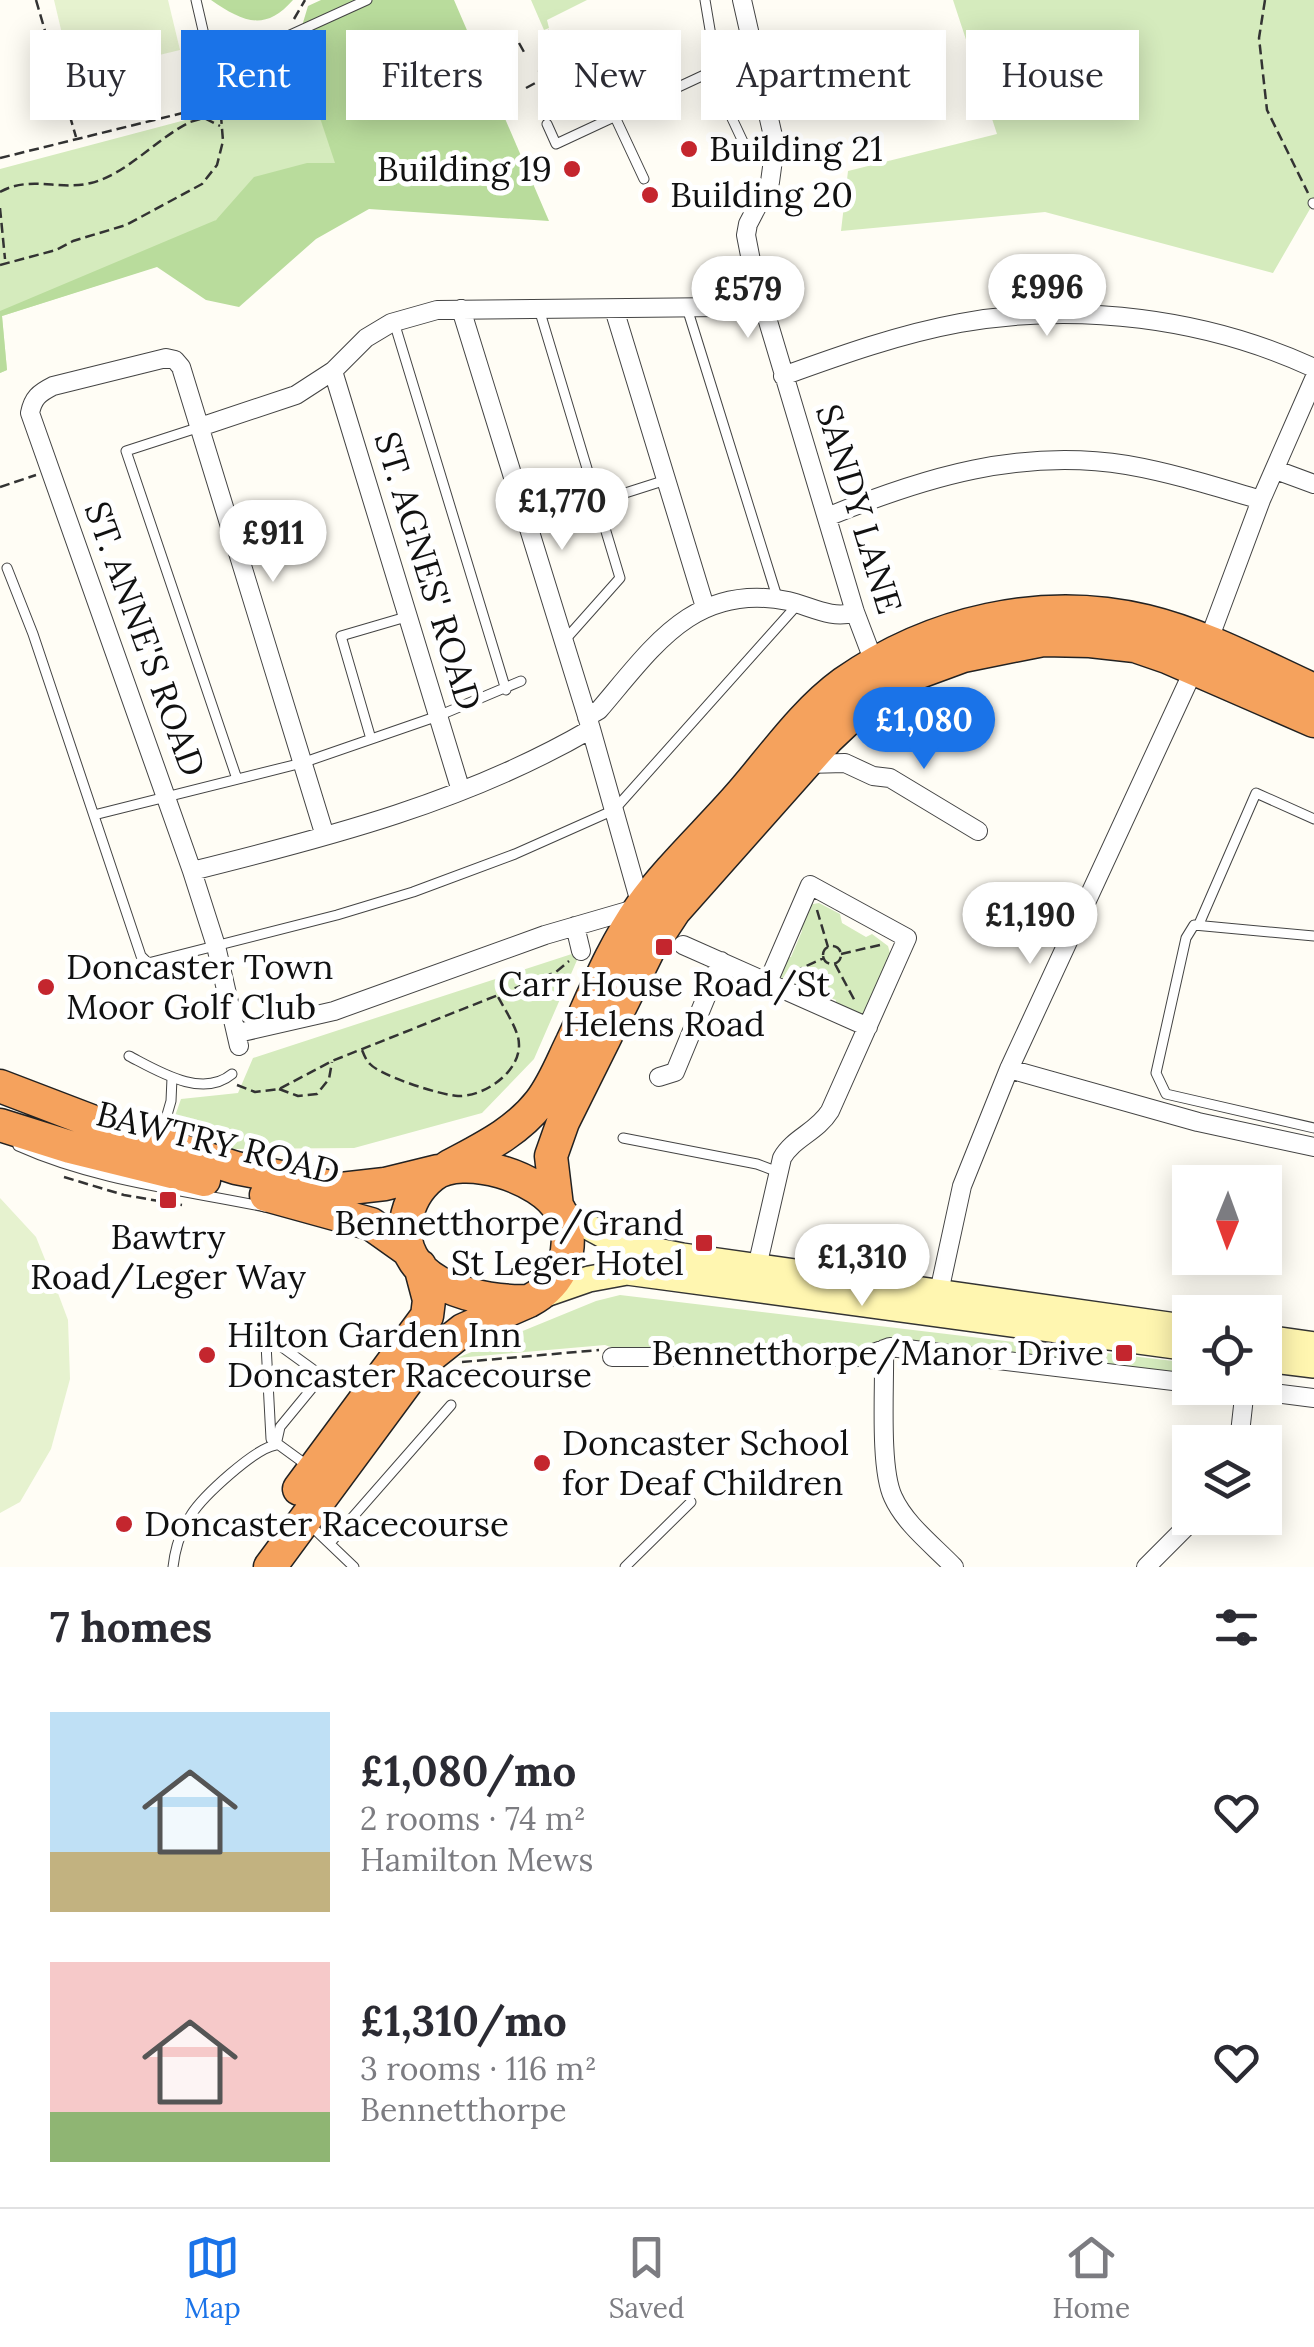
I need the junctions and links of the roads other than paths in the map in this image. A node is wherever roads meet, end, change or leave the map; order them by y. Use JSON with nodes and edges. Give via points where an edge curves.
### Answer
{"nodes":[{"id":1,"x":196,"y":0,"type":"edge"},
{"id":2,"x":366,"y":0,"type":"edge"},
{"id":3,"x":704,"y":0,"type":"edge"},
{"id":4,"x":742,"y":0,"type":"edge"},
{"id":5,"x":203,"y":30,"type":"edge"},
{"id":6,"x":301,"y":30,"type":"edge"},
{"id":7,"x":710,"y":30,"type":"edge"},
{"id":8,"x":749,"y":30,"type":"edge"},
{"id":9,"x":608,"y":120,"type":"edge"},
{"id":10,"x":616,"y":120,"type":"edge"},
{"id":11,"x":733,"y":120,"type":"edge"},
{"id":12,"x":770,"y":120,"type":"edge"},
{"id":13,"x":547,"y":124,"type":"dead end"},
{"id":14,"x":745,"y":146,"type":"dead end"},
{"id":15,"x":644,"y":180,"type":"dead end"},
{"id":16,"x":760,"y":296,"type":"junction"},
{"id":17,"x":538,"y":308,"type":"junction"},
{"id":18,"x":688,"y":308,"type":"junction"},
{"id":19,"x":461,"y":310,"type":"junction"},
{"id":20,"x":614,"y":310,"type":"junction"},
{"id":21,"x":394,"y":322,"type":"junction"},
{"id":22,"x":1314,"y":368,"type":"edge"},
{"id":23,"x":333,"y":371,"type":"junction"},
{"id":24,"x":784,"y":376,"type":"junction"},
{"id":25,"x":1314,"y":379,"type":"edge"},
{"id":26,"x":200,"y":427,"type":"junction"},
{"id":27,"x":1276,"y":470,"type":"junction"},
{"id":28,"x":668,"y":480,"type":"junction"},
{"id":29,"x":1314,"y":484,"type":"edge"},
{"id":30,"x":1261,"y":500,"type":"junction"},
{"id":31,"x":597,"y":502,"type":"junction"},
{"id":32,"x":827,"y":517,"type":"junction"},
{"id":33,"x":7,"y":568,"type":"dead end"},
{"id":34,"x":778,"y":600,"type":"junction"},
{"id":35,"x":798,"y":604,"type":"junction"},
{"id":36,"x":705,"y":607,"type":"junction"},
{"id":37,"x":855,"y":612,"type":"junction"},
{"id":38,"x":406,"y":617,"type":"junction"},
{"id":39,"x":564,"y":641,"type":"junction"},
{"id":40,"x":1201,"y":654,"type":"junction"},
{"id":41,"x":881,"y":677,"type":"junction"},
{"id":42,"x":520,"y":681,"type":"dead end"},
{"id":43,"x":1310,"y":684,"type":"edge"},
{"id":44,"x":506,"y":690,"type":"junction"},
{"id":45,"x":438,"y":716,"type":"junction"},
{"id":46,"x":1314,"y":721,"type":"edge"},
{"id":47,"x":589,"y":723,"type":"junction"},
{"id":48,"x":840,"y":727,"type":"junction"},
{"id":49,"x":371,"y":739,"type":"junction"},
{"id":50,"x":845,"y":762,"type":"junction"},
{"id":51,"x":302,"y":763,"type":"junction"},
{"id":52,"x":804,"y":764,"type":"junction"},
{"id":53,"x":237,"y":779,"type":"junction"},
{"id":54,"x":461,"y":791,"type":"junction"},
{"id":55,"x":167,"y":797,"type":"junction"},
{"id":56,"x":614,"y":810,"type":"junction"},
{"id":57,"x":94,"y":815,"type":"junction"},
{"id":58,"x":1314,"y":819,"type":"edge"},
{"id":59,"x":978,"y":831,"type":"dead end"},
{"id":60,"x":325,"y":836,"type":"junction"},
{"id":61,"x":192,"y":871,"type":"junction"},
{"id":62,"x":641,"y":907,"type":"junction"},
{"id":63,"x":675,"y":910,"type":"junction"},
{"id":64,"x":1199,"y":924,"type":"junction"},
{"id":65,"x":574,"y":926,"type":"junction"},
{"id":66,"x":1314,"y":936,"type":"edge"},
{"id":67,"x":683,"y":944,"type":"dead end"},
{"id":68,"x":216,"y":946,"type":"junction"},
{"id":69,"x":581,"y":951,"type":"road end"},
{"id":70,"x":721,"y":961,"type":"junction"},
{"id":71,"x":768,"y":982,"type":"junction"},
{"id":72,"x":868,"y":1027,"type":"junction"},
{"id":73,"x":129,"y":1056,"type":"dead end"},
{"id":74,"x":1009,"y":1069,"type":"junction"},
{"id":75,"x":230,"y":1077,"type":"road end"},
{"id":76,"x":172,"y":1078,"type":"junction"},
{"id":77,"x":659,"y":1078,"type":"dead end"},
{"id":78,"x":0,"y":1086,"type":"edge"},
{"id":79,"x":526,"y":1117,"type":"junction"},
{"id":80,"x":0,"y":1125,"type":"edge"},
{"id":81,"x":1314,"y":1128,"type":"edge"},
{"id":82,"x":0,"y":1133,"type":"edge"},
{"id":83,"x":623,"y":1138,"type":"dead end"},
{"id":84,"x":158,"y":1144,"type":"junction"},
{"id":85,"x":1314,"y":1147,"type":"edge"},
{"id":86,"x":236,"y":1168,"type":"junction"},
{"id":87,"x":443,"y":1169,"type":"junction"},
{"id":88,"x":778,"y":1172,"type":"junction"},
{"id":89,"x":559,"y":1209,"type":"junction"},
{"id":90,"x":408,"y":1252,"type":"junction"},
{"id":91,"x":757,"y":1267,"type":"junction"},
{"id":92,"x":939,"y":1292,"type":"junction"},
{"id":93,"x":535,"y":1298,"type":"junction"},
{"id":94,"x":1172,"y":1325,"type":"edge"},
{"id":95,"x":1282,"y":1340,"type":"edge"},
{"id":96,"x":1314,"y":1344,"type":"edge"},
{"id":97,"x":1172,"y":1346,"type":"edge"},
{"id":98,"x":884,"y":1349,"type":"junction"},
{"id":99,"x":612,"y":1357,"type":"road end"},
{"id":100,"x":1282,"y":1361,"type":"edge"},
{"id":101,"x":1314,"y":1365,"type":"edge"},
{"id":102,"x":1172,"y":1381,"type":"edge"},
{"id":103,"x":1282,"y":1393,"type":"edge"},
{"id":104,"x":1314,"y":1398,"type":"edge"},
{"id":105,"x":451,"y":1405,"type":"dead end"},
{"id":106,"x":276,"y":1445,"type":"junction"},
{"id":107,"x":314,"y":1470,"type":"junction"},
{"id":108,"x":692,"y":1502,"type":"dead end"},
{"id":109,"x":304,"y":1518,"type":"junction"},
{"id":110,"x":1177,"y":1535,"type":"edge"},
{"id":111,"x":330,"y":1543,"type":"junction"},
{"id":112,"x":172,"y":1567,"type":"edge"},
{"id":113,"x":246,"y":1567,"type":"edge"},
{"id":114,"x":270,"y":1567,"type":"edge"},
{"id":115,"x":354,"y":1567,"type":"edge"},
{"id":116,"x":625,"y":1567,"type":"edge"},
{"id":117,"x":954,"y":1567,"type":"edge"},
{"id":118,"x":1146,"y":1567,"type":"edge"}],
"edges":[{"from":1,"to":5,"type":"lane"},
{"from":2,"to":6,"type":"lane"},
{"from":3,"to":7,"type":"lane"},
{"from":4,"to":8,"type":"street","name":"SANDY LANE"},
{"from":9,"to":13,"type":"lane","via":[[556,144]]},
{"from":10,"to":15,"type":"lane"},
{"from":11,"to":14,"type":"lane"},
{"from":12,"to":16,"type":"street","name":"SANDY LANE","via":[[776,145],[770,182],[746,236]]},
{"from":16,"to":18,"type":"street"},
{"from":16,"to":24,"type":"street","name":"SANDY LANE"},
{"from":17,"to":19,"type":"street"},
{"from":17,"to":20,"type":"street"},
{"from":17,"to":31,"type":"lane"},
{"from":18,"to":20,"type":"street"},
{"from":18,"to":34,"type":"lane"},
{"from":19,"to":21,"type":"street"},
{"from":19,"to":39,"type":"street"},
{"from":20,"to":28,"type":"street"},
{"from":21,"to":23,"type":"street","via":[[366,338]]},
{"from":21,"to":44,"type":"lane"},
{"from":22,"to":24,"type":"street","via":[[1204,329],[1076,314],[960,323]]},
{"from":23,"to":26,"type":"street","via":[[296,395]]},
{"from":23,"to":38,"type":"street","name":"ST. AGNES' ROAD"},
{"from":24,"to":32,"type":"street","name":"SANDY LANE"},
{"from":25,"to":27,"type":"street"},
{"from":26,"to":51,"type":"street"},
{"from":26,"to":53,"type":"lane","via":[[126,451]]},
{"from":26,"to":55,"type":"street","name":"ST. ANNE'S ROAD","via":[[181,367],[166,358],[53,386],[32,401],[30,413]]},
{"from":27,"to":29,"type":"street"},
{"from":27,"to":30,"type":"street"},
{"from":28,"to":31,"type":"lane"},
{"from":28,"to":36,"type":"street"},
{"from":30,"to":32,"type":"street","via":[[1125,465],[1032,460],[927,479]]},
{"from":30,"to":40,"type":"street"},
{"from":31,"to":39,"type":"lane","via":[[620,578]]},
{"from":32,"to":37,"type":"street","name":"SANDY LANE"},
{"from":33,"to":57,"type":"lane"},
{"from":34,"to":35,"type":"street"},
{"from":34,"to":36,"type":"street"},
{"from":35,"to":37,"type":"street","via":[[838,616]]},
{"from":35,"to":56,"type":"lane"},
{"from":36,"to":47,"type":"street","via":[[664,634]]},
{"from":37,"to":41,"type":"street","name":"SANDY LANE"},
{"from":38,"to":45,"type":"street","name":"ST. AGNES' ROAD"},
{"from":38,"to":49,"type":"lane","via":[[341,636]]},
{"from":39,"to":47,"type":"street"},
{"from":40,"to":41,"type":"highway","via":[[1148,622],[1046,610],[940,633]]},
{"from":40,"to":43,"type":"highway"},
{"from":40,"to":46,"type":"highway"},
{"from":40,"to":74,"type":"street"},
{"from":41,"to":48,"type":"highway"},
{"from":41,"to":62,"type":"highway","via":[[842,684],[805,719]]},
{"from":42,"to":44,"type":"lane"},
{"from":44,"to":45,"type":"lane"},
{"from":45,"to":49,"type":"lane"},
{"from":45,"to":54,"type":"street","name":"ST. AGNES' ROAD"},
{"from":47,"to":54,"type":"street","via":[[539,759]]},
{"from":47,"to":56,"type":"street"},
{"from":48,"to":50,"type":"street"},
{"from":48,"to":52,"type":"highway"},
{"from":49,"to":51,"type":"lane"},
{"from":50,"to":52,"type":"street"},
{"from":50,"to":59,"type":"street","via":[[890,778]]},
{"from":51,"to":53,"type":"lane"},
{"from":51,"to":60,"type":"street"},
{"from":52,"to":63,"type":"highway"},
{"from":53,"to":55,"type":"lane"},
{"from":54,"to":60,"type":"street"},
{"from":55,"to":57,"type":"lane"},
{"from":55,"to":61,"type":"street","name":"ST. ANNE'S ROAD"},
{"from":56,"to":62,"type":"street"},
{"from":56,"to":68,"type":"lane","via":[[414,892]]},
{"from":57,"to":68,"type":"lane","via":[[142,960]]},
{"from":58,"to":64,"type":"lane","via":[[1256,793]]},
{"from":60,"to":61,"type":"street"},
{"from":61,"to":68,"type":"street","name":"ST. ANNE'S ROAD"},
{"from":62,"to":63,"type":"street"},
{"from":62,"to":65,"type":"street"},
{"from":62,"to":79,"type":"highway","via":[[556,1076]]},
{"from":63,"to":89,"type":"highway","via":[[563,1122],[551,1156]]},
{"from":64,"to":66,"type":"lane"},
{"from":64,"to":81,"type":"lane","via":[[1186,938],[1158,1081],[1166,1094]]},
{"from":65,"to":68,"type":"street","name":"ST. ANNE'S ROAD","via":[[238,1040]]},
{"from":65,"to":69,"type":"street"},
{"from":67,"to":70,"type":"street"},
{"from":70,"to":71,"type":"street"},
{"from":70,"to":77,"type":"street","via":[[674,1072]]},
{"from":71,"to":72,"type":"street"},
{"from":71,"to":72,"type":"street","via":[[810,885],[908,938]]},
{"from":72,"to":88,"type":"street","via":[[822,1124],[788,1148]]},
{"from":73,"to":76,"type":"lane"},
{"from":74,"to":85,"type":"street"},
{"from":74,"to":92,"type":"street","via":[[962,1186]]},
{"from":75,"to":76,"type":"lane","via":[[204,1084]]},
{"from":76,"to":84,"type":"lane"},
{"from":78,"to":84,"type":"highway","name":"BAWTRY ROAD"},
{"from":79,"to":86,"type":"highway","name":"BAWTRY ROAD","via":[[412,1159],[344,1172]]},
{"from":79,"to":87,"type":"highway","via":[[504,1137]]},
{"from":80,"to":90,"type":"highway","name":"BAWTRY ROAD","via":[[334,1212],[371,1224]]},
{"from":82,"to":90,"type":"lane","via":[[48,1159]]},
{"from":83,"to":88,"type":"lane"},
{"from":84,"to":86,"type":"highway","name":"BAWTRY ROAD"},
{"from":86,"to":87,"type":"highway","name":"BAWTRY ROAD","via":[[341,1188]]},
{"from":87,"to":89,"type":"highway","via":[[478,1166],[508,1174]]},
{"from":87,"to":90,"type":"highway","via":[[416,1193],[406,1218]]},
{"from":88,"to":91,"type":"street"},
{"from":89,"to":91,"type":"street","via":[[618,1244]]},
{"from":89,"to":93,"type":"highway","via":[[567,1254]]},
{"from":90,"to":93,"type":"highway","via":[[439,1283],[466,1295],[499,1302]]},
{"from":90,"to":107,"type":"highway","via":[[429,1300],[426,1316]]},
{"from":91,"to":92,"type":"street"},
{"from":92,"to":94,"type":"street"},
{"from":93,"to":97,"type":"street","via":[[627,1272]]},
{"from":93,"to":109,"type":"highway","via":[[463,1330],[419,1365]]},
{"from":95,"to":96,"type":"street"},
{"from":98,"to":99,"type":"street","via":[[863,1357]]},
{"from":98,"to":102,"type":"street"},
{"from":98,"to":117,"type":"street","via":[[892,1495]]},
{"from":100,"to":101,"type":"street"},
{"from":103,"to":104,"type":"street"},
{"from":105,"to":111,"type":"lane"},
{"from":106,"to":106,"type":"lane","via":[[280,1427],[322,1376],[274,1340],[266,1341]]},
{"from":106,"to":107,"type":"lane"},
{"from":106,"to":112,"type":"lane","via":[[256,1453],[198,1506]]},
{"from":107,"to":113,"type":"highway"},
{"from":108,"to":116,"type":"lane"},
{"from":109,"to":111,"type":"lane"},
{"from":109,"to":114,"type":"highway"},
{"from":110,"to":118,"type":"street"},
{"from":111,"to":115,"type":"lane"}]}
